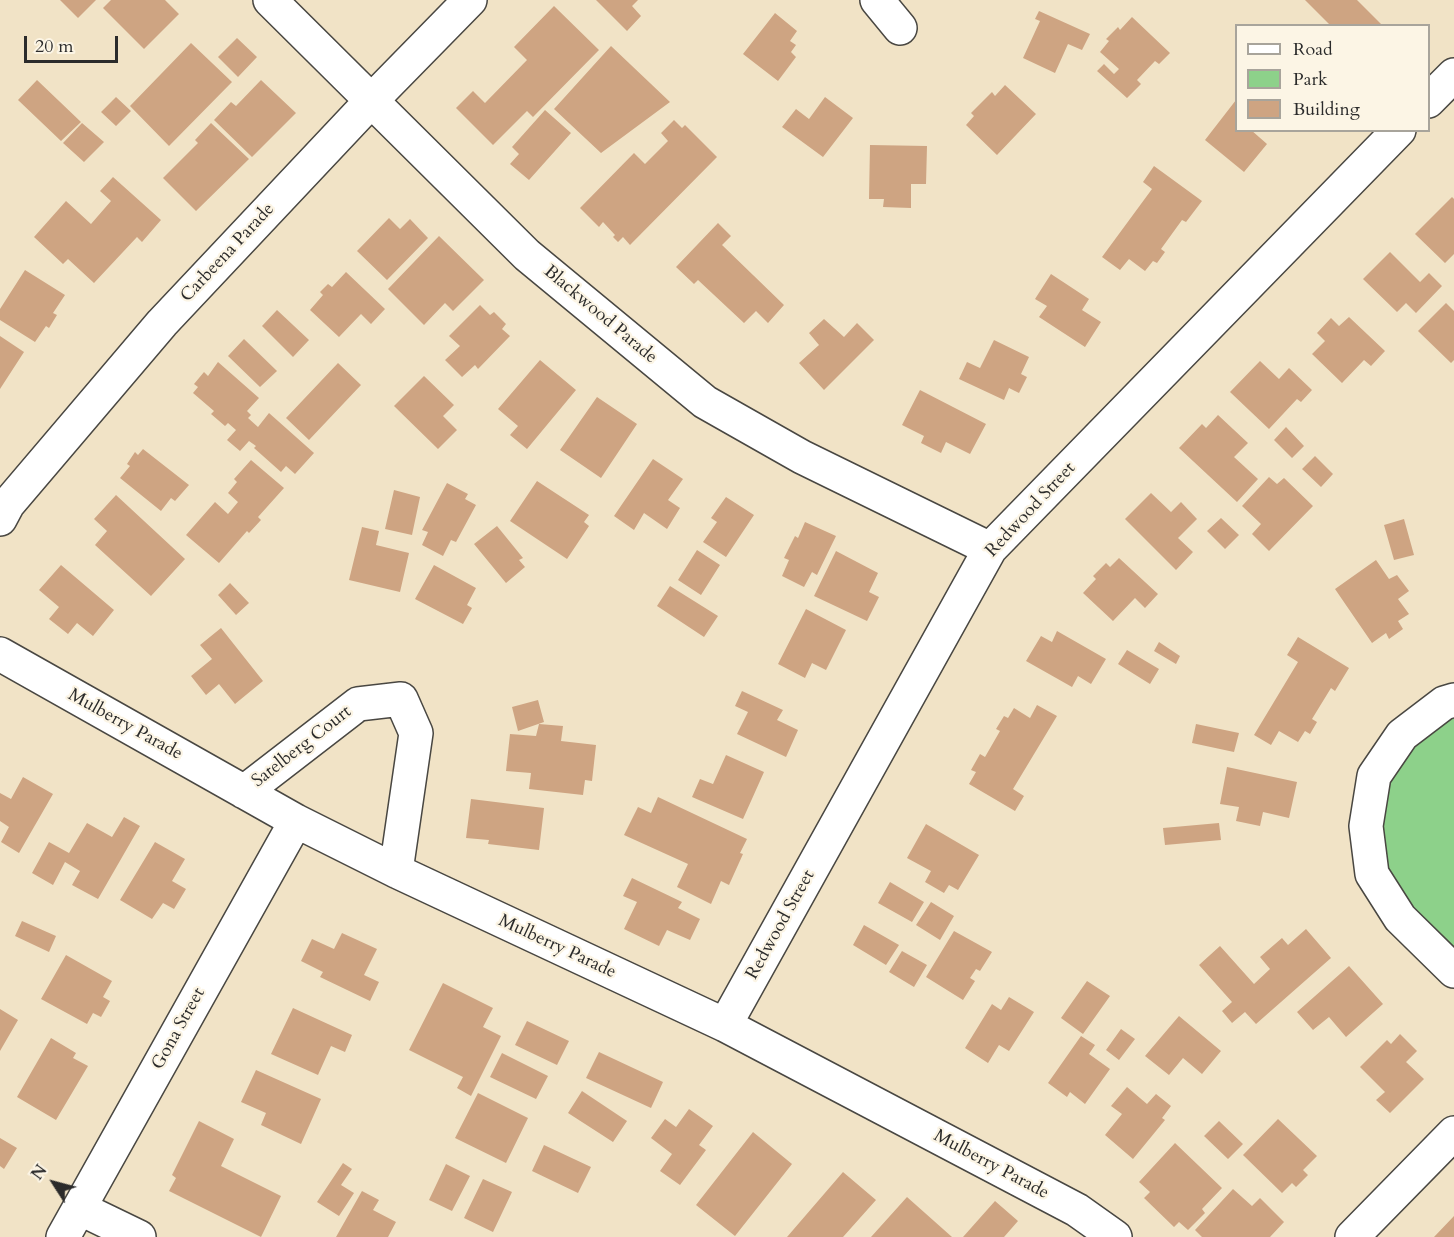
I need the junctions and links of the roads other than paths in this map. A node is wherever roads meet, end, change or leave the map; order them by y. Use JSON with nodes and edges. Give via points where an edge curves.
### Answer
{"nodes":[{"id":1,"x":270,"y":0,"type":"edge"},
{"id":2,"x":470,"y":0,"type":"edge"},
{"id":3,"x":877,"y":0,"type":"edge"},
{"id":4,"x":900,"y":28,"type":"dead end"},
{"id":5,"x":1454,"y":75,"type":"edge"},
{"id":6,"x":1430,"y":99,"type":"edge"},
{"id":7,"x":372,"y":100,"type":"junction"},
{"id":8,"x":1397,"y":132,"type":"edge"},
{"id":9,"x":0,"y":519,"type":"edge"},
{"id":10,"x":990,"y":549,"type":"junction"},
{"id":11,"x":0,"y":654,"type":"edge"},
{"id":12,"x":1454,"y":700,"type":"edge"},
{"id":13,"x":244,"y":792,"type":"junction"},
{"id":14,"x":296,"y":821,"type":"junction"},
{"id":15,"x":396,"y":871,"type":"junction"},
{"id":16,"x":1454,"y":971,"type":"edge"},
{"id":17,"x":725,"y":1026,"type":"junction"},
{"id":18,"x":1454,"y":1133,"type":"edge"},
{"id":19,"x":79,"y":1208,"type":"junction"},
{"id":20,"x":63,"y":1237,"type":"edge"},
{"id":21,"x":139,"y":1237,"type":"edge"},
{"id":22,"x":1115,"y":1237,"type":"edge"},
{"id":23,"x":1352,"y":1237,"type":"edge"}],
"edges":[{"from":1,"to":7,"type":"street","name":"Blackwood Parade"},
{"from":2,"to":7,"type":"street","name":"Carbeena Parade"},
{"from":3,"to":4,"type":"street"},
{"from":5,"to":6,"type":"street"},
{"from":7,"to":9,"type":"street","name":"Carbeena Parade","via":[[162,323],[8,504]]},
{"from":7,"to":10,"type":"street","name":"Blackwood Parade","via":[[527,255],[705,402],[802,457]]},
{"from":8,"to":10,"type":"street","name":"Redwood Street"},
{"from":10,"to":17,"type":"street","name":"Redwood Street"},
{"from":11,"to":13,"type":"street","name":"Mulberry Parade"},
{"from":12,"to":16,"type":"street","via":[[1402,735],[1374,776],[1366,826],[1372,874],[1400,918]]},
{"from":13,"to":14,"type":"street","name":"Mulberry Parade"},
{"from":13,"to":15,"type":"street","name":"Satelberg Court","via":[[358,704],[401,699],[416,733]]},
{"from":14,"to":15,"type":"street","name":"Mulberry Parade"},
{"from":14,"to":19,"type":"street","name":"Gona Street"},
{"from":15,"to":17,"type":"street","name":"Mulberry Parade"},
{"from":17,"to":22,"type":"street","name":"Mulberry Parade","via":[[1077,1210]]},
{"from":18,"to":23,"type":"street"},
{"from":19,"to":20,"type":"street","name":"Gona Street"},
{"from":19,"to":21,"type":"street"}]}
